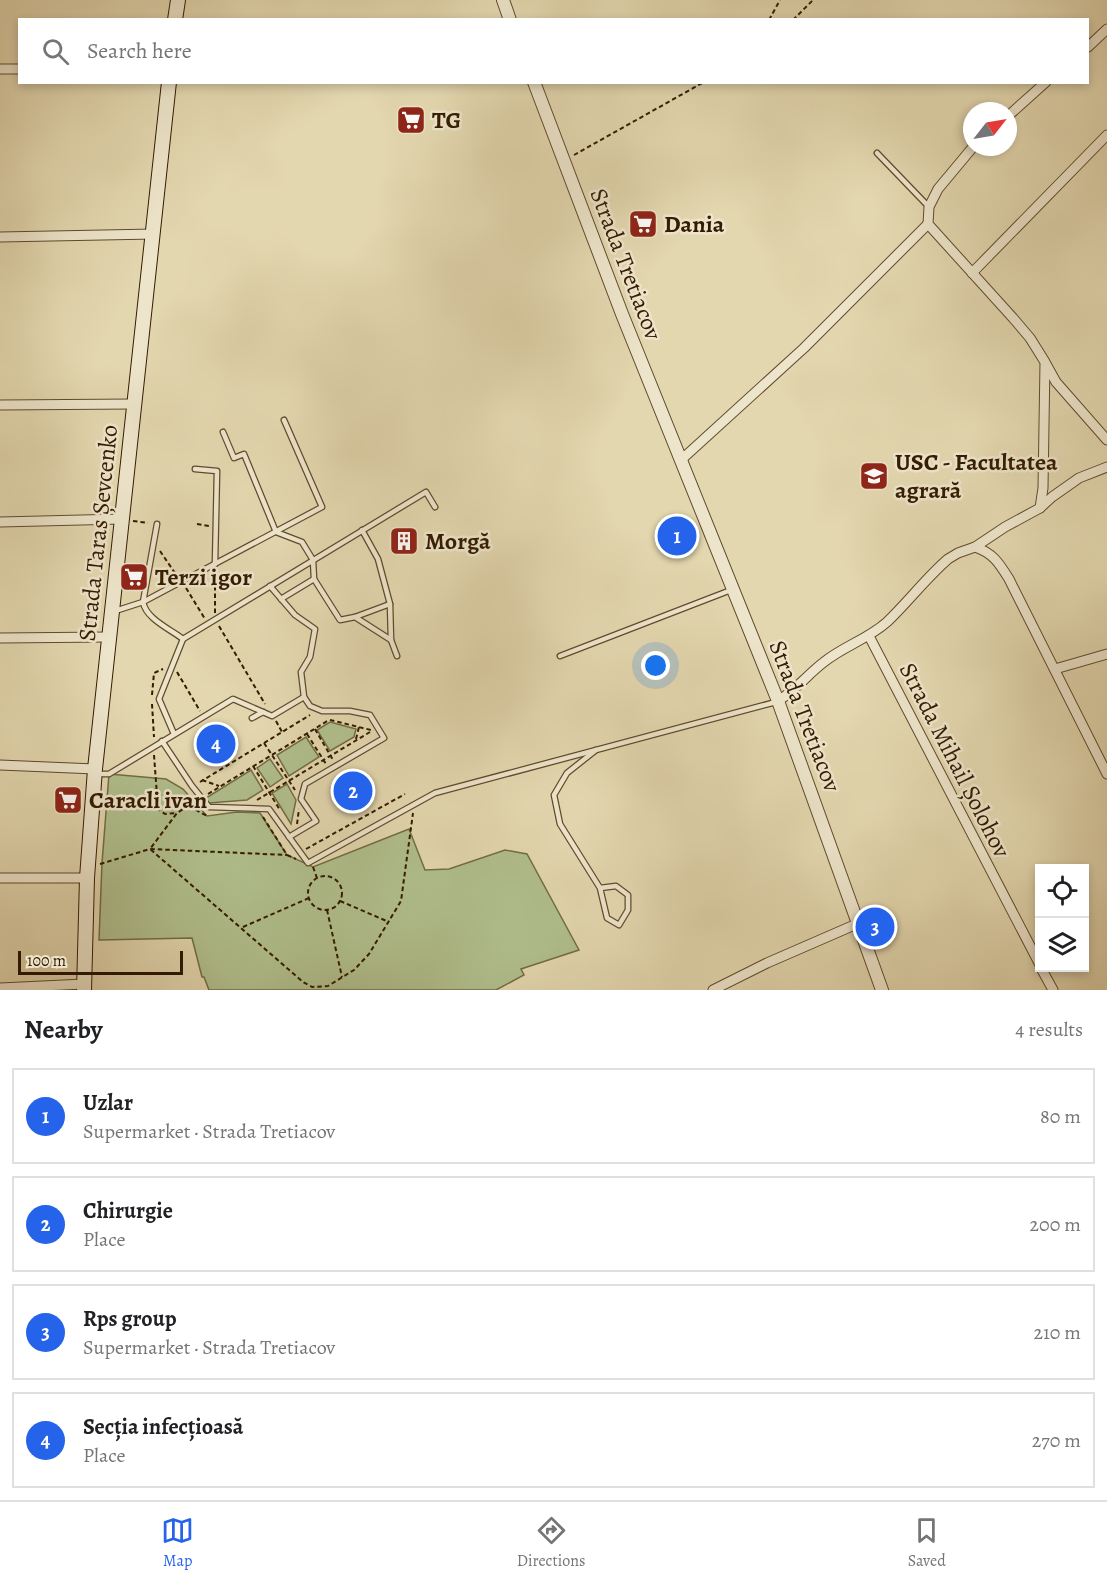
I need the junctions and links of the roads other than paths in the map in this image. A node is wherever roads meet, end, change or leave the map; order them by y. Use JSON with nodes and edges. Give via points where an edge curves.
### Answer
{"nodes":[{"id":1,"x":178,"y":0,"type":"edge"},
{"id":2,"x":503,"y":0,"type":"edge"},
{"id":3,"x":176,"y":18,"type":"edge"},
{"id":4,"x":509,"y":18,"type":"edge"},
{"id":5,"x":1107,"y":29,"type":"edge"},
{"id":6,"x":1089,"y":46,"type":"edge"},
{"id":7,"x":0,"y":69,"type":"edge"},
{"id":8,"x":18,"y":69,"type":"edge"},
{"id":9,"x":169,"y":84,"type":"edge"},
{"id":10,"x":535,"y":84,"type":"edge"},
{"id":11,"x":1044,"y":84,"type":"edge"},
{"id":12,"x":1017,"y":108,"type":"edge"},
{"id":13,"x":1107,"y":135,"type":"edge"},
{"id":14,"x":877,"y":153,"type":"dead end"},
{"id":15,"x":966,"y":156,"type":"edge"},
{"id":16,"x":929,"y":207,"type":"junction"},
{"id":17,"x":928,"y":224,"type":"junction"},
{"id":18,"x":154,"y":234,"type":"junction"},
{"id":19,"x":0,"y":237,"type":"edge"},
{"id":20,"x":972,"y":273,"type":"junction"},
{"id":21,"x":1045,"y":362,"type":"junction"},
{"id":22,"x":134,"y":404,"type":"junction"},
{"id":23,"x":0,"y":405,"type":"edge"},
{"id":24,"x":284,"y":420,"type":"dead end"},
{"id":25,"x":223,"y":432,"type":"dead end"},
{"id":26,"x":1107,"y":440,"type":"edge"},
{"id":27,"x":681,"y":460,"type":"junction"},
{"id":28,"x":1107,"y":466,"type":"edge"},
{"id":29,"x":195,"y":469,"type":"dead end"},
{"id":30,"x":435,"y":507,"type":"dead end"},
{"id":31,"x":1040,"y":508,"type":"junction"},
{"id":32,"x":122,"y":519,"type":"junction"},
{"id":33,"x":0,"y":522,"type":"edge"},
{"id":34,"x":157,"y":524,"type":"road end"},
{"id":35,"x":362,"y":531,"type":"junction"},
{"id":36,"x":276,"y":532,"type":"junction"},
{"id":37,"x":975,"y":547,"type":"junction"},
{"id":38,"x":313,"y":560,"type":"junction"},
{"id":39,"x":215,"y":564,"type":"junction"},
{"id":40,"x":314,"y":579,"type":"junction"},
{"id":41,"x":270,"y":586,"type":"junction"},
{"id":42,"x":733,"y":589,"type":"junction"},
{"id":43,"x":281,"y":599,"type":"junction"},
{"id":44,"x":144,"y":602,"type":"junction"},
{"id":45,"x":390,"y":604,"type":"junction"},
{"id":46,"x":112,"y":612,"type":"junction"},
{"id":47,"x":355,"y":617,"type":"junction"},
{"id":48,"x":869,"y":636,"type":"junction"},
{"id":49,"x":109,"y":637,"type":"junction"},
{"id":50,"x":0,"y":638,"type":"edge"},
{"id":51,"x":183,"y":639,"type":"junction"},
{"id":52,"x":392,"y":640,"type":"junction"},
{"id":53,"x":1107,"y":654,"type":"edge"},
{"id":54,"x":397,"y":656,"type":"dead end"},
{"id":55,"x":560,"y":656,"type":"dead end"},
{"id":56,"x":1055,"y":669,"type":"junction"},
{"id":57,"x":304,"y":698,"type":"junction"},
{"id":58,"x":778,"y":701,"type":"junction"},
{"id":59,"x":263,"y":712,"type":"junction"},
{"id":60,"x":252,"y":718,"type":"dead end"},
{"id":61,"x":174,"y":734,"type":"junction"},
{"id":62,"x":162,"y":741,"type":"junction"},
{"id":63,"x":598,"y":748,"type":"junction"},
{"id":64,"x":0,"y":765,"type":"edge"},
{"id":65,"x":95,"y":772,"type":"junction"},
{"id":66,"x":1107,"y":774,"type":"edge"},
{"id":67,"x":290,"y":837,"type":"junction"},
{"id":68,"x":87,"y":872,"type":"junction"},
{"id":69,"x":0,"y":878,"type":"edge"},
{"id":70,"x":600,"y":888,"type":"junction"},
{"id":71,"x":859,"y":923,"type":"junction"},
{"id":72,"x":1035,"y":956,"type":"edge"},
{"id":73,"x":1043,"y":972,"type":"edge"},
{"id":74,"x":84,"y":987,"type":"edge"},
{"id":75,"x":0,"y":988,"type":"edge"},
{"id":76,"x":714,"y":990,"type":"edge"},
{"id":77,"x":882,"y":990,"type":"edge"},
{"id":78,"x":1053,"y":990,"type":"edge"}],
"edges":[{"from":1,"to":3,"type":"main road"},
{"from":2,"to":4,"type":"street"},
{"from":5,"to":6,"type":"street"},
{"from":7,"to":8,"type":"street"},
{"from":9,"to":18,"type":"main road","name":"Strada Taras Șevcenko"},
{"from":10,"to":27,"type":"street","name":"Strada Tretiacov"},
{"from":11,"to":12,"type":"street"},
{"from":13,"to":20,"type":"street"},
{"from":14,"to":16,"type":"lane"},
{"from":15,"to":16,"type":"street","via":[[938,189]]},
{"from":16,"to":17,"type":"street"},
{"from":17,"to":20,"type":"street"},
{"from":17,"to":27,"type":"street","via":[[804,348]]},
{"from":18,"to":19,"type":"street"},
{"from":18,"to":22,"type":"main road","name":"Strada Taras Șevcenko"},
{"from":20,"to":21,"type":"street","via":[[1030,338]]},
{"from":21,"to":26,"type":"street","via":[[1056,382]]},
{"from":21,"to":31,"type":"street"},
{"from":22,"to":23,"type":"street"},
{"from":22,"to":32,"type":"main road","name":"Strada Taras Șevcenko"},
{"from":24,"to":36,"type":"lane","via":[[322,507]]},
{"from":25,"to":36,"type":"lane","via":[[234,458],[244,454]]},
{"from":27,"to":42,"type":"street","name":"Strada Tretiacov"},
{"from":28,"to":31,"type":"street","via":[[1067,486]]},
{"from":29,"to":39,"type":"lane","via":[[217,471]]},
{"from":30,"to":35,"type":"lane","via":[[426,492]]},
{"from":31,"to":37,"type":"street"},
{"from":32,"to":33,"type":"street"},
{"from":32,"to":46,"type":"main road","name":"Strada Taras Șevcenko"},
{"from":34,"to":44,"type":"lane"},
{"from":35,"to":38,"type":"lane"},
{"from":35,"to":45,"type":"lane","via":[[378,560]]},
{"from":36,"to":38,"type":"lane","via":[[302,542]]},
{"from":36,"to":39,"type":"lane"},
{"from":37,"to":48,"type":"street","via":[[948,559]]},
{"from":37,"to":56,"type":"street","via":[[997,559]]},
{"from":38,"to":40,"type":"lane"},
{"from":38,"to":41,"type":"lane"},
{"from":39,"to":44,"type":"lane"},
{"from":40,"to":43,"type":"lane"},
{"from":40,"to":47,"type":"lane","via":[[340,620]]},
{"from":41,"to":43,"type":"lane"},
{"from":41,"to":51,"type":"lane"},
{"from":42,"to":55,"type":"lane"},
{"from":42,"to":58,"type":"street","name":"Strada Tretiacov"},
{"from":43,"to":57,"type":"lane","via":[[315,629],[310,657],[301,672]]},
{"from":44,"to":46,"type":"lane"},
{"from":44,"to":51,"type":"lane","via":[[152,617]]},
{"from":45,"to":47,"type":"lane"},
{"from":45,"to":52,"type":"lane"},
{"from":46,"to":49,"type":"main road","name":"Strada Taras Șevcenko"},
{"from":47,"to":52,"type":"lane"},
{"from":48,"to":58,"type":"street","via":[[823,662]]},
{"from":48,"to":72,"type":"street","name":"Strada Mihail Șolohov"},
{"from":49,"to":50,"type":"street"},
{"from":49,"to":65,"type":"main road","name":"Strada Taras Șevcenko"},
{"from":51,"to":61,"type":"lane","via":[[159,699]]},
{"from":52,"to":54,"type":"lane"},
{"from":53,"to":56,"type":"street"},
{"from":56,"to":66,"type":"street"},
{"from":57,"to":59,"type":"lane","via":[[272,716]]},
{"from":57,"to":67,"type":"lane","via":[[322,711],[370,716],[384,738],[305,784],[301,799],[316,821]]},
{"from":58,"to":63,"type":"lane"},
{"from":58,"to":71,"type":"street","name":"Strada Tretiacov"},
{"from":59,"to":60,"type":"lane"},
{"from":59,"to":61,"type":"lane","via":[[232,699]]},
{"from":61,"to":62,"type":"lane"},
{"from":62,"to":65,"type":"lane","via":[[109,774]]},
{"from":62,"to":67,"type":"lane","via":[[209,807],[269,809]]},
{"from":63,"to":67,"type":"lane","via":[[435,793],[308,863]]},
{"from":63,"to":70,"type":"lane","via":[[567,773],[554,795],[560,824]]},
{"from":64,"to":65,"type":"street"},
{"from":65,"to":68,"type":"main road","name":"Strada Taras Șevcenko"},
{"from":68,"to":69,"type":"street"},
{"from":68,"to":74,"type":"main road","name":"Strada Taras Șevcenko"},
{"from":70,"to":70,"type":"lane","via":[[616,885],[628,895],[628,910],[619,925],[607,918]]},
{"from":71,"to":76,"type":"street"},
{"from":71,"to":77,"type":"street","name":"Strada Tretiacov"},
{"from":73,"to":78,"type":"street","name":"Strada Mihail Șolohov"},
{"from":74,"to":75,"type":"street"}]}
